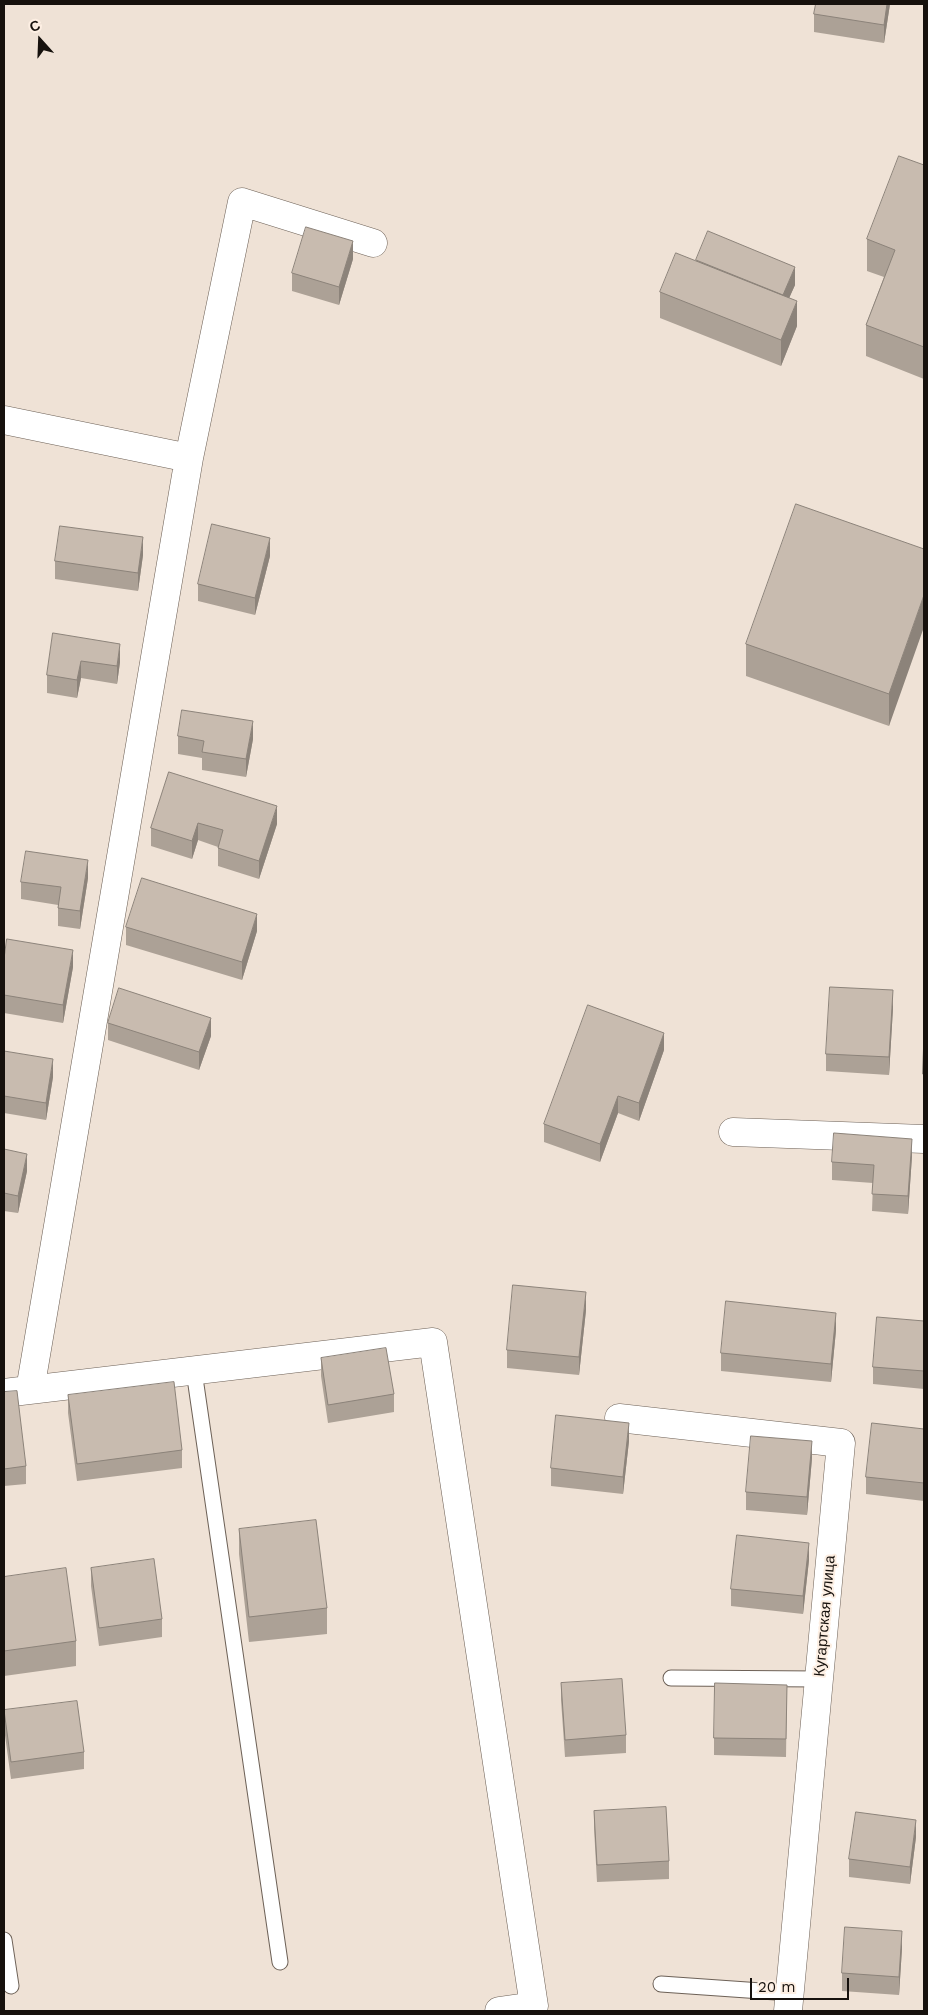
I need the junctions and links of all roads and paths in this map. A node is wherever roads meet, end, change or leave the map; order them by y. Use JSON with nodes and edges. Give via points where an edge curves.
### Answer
{"nodes":[{"id":1,"x":373,"y":243,"type":"dead end"},
{"id":2,"x":4,"y":420,"type":"edge"},
{"id":3,"x":189,"y":458,"type":"junction"},
{"id":4,"x":733,"y":1132,"type":"dead end"},
{"id":5,"x":924,"y":1139,"type":"edge"},
{"id":6,"x":194,"y":1371,"type":"junction"},
{"id":7,"x":30,"y":1390,"type":"junction"},
{"id":8,"x":4,"y":1393,"type":"edge"},
{"id":9,"x":619,"y":1418,"type":"dead end"},
{"id":10,"x":671,"y":1678,"type":"dead end"},
{"id":11,"x":819,"y":1679,"type":"junction"},
{"id":12,"x":4,"y":1940,"type":"edge"},
{"id":13,"x":280,"y":1962,"type":"dead end"},
{"id":14,"x":661,"y":1984,"type":"dead end"},
{"id":15,"x":12,"y":1986,"type":"dead end"},
{"id":16,"x":789,"y":2002,"type":"edge"},
{"id":17,"x":499,"y":2011,"type":"edge"}],
"edges":[{"from":1,"to":3,"type":"street","via":[[242,202]]},
{"from":2,"to":3,"type":"street"},
{"from":3,"to":7,"type":"street"},
{"from":4,"to":5,"type":"street"},
{"from":6,"to":7,"type":"street"},
{"from":6,"to":13,"type":"lane"},
{"from":6,"to":17,"type":"street","via":[[433,1342],[534,2006]]},
{"from":7,"to":8,"type":"street"},
{"from":9,"to":11,"type":"street","name":"Кугартская улица","via":[[840,1443]]},
{"from":10,"to":11,"type":"lane"},
{"from":11,"to":16,"type":"street","name":"Кугартская улица"},
{"from":12,"to":15,"type":"lane"},
{"from":14,"to":16,"type":"lane"}]}
